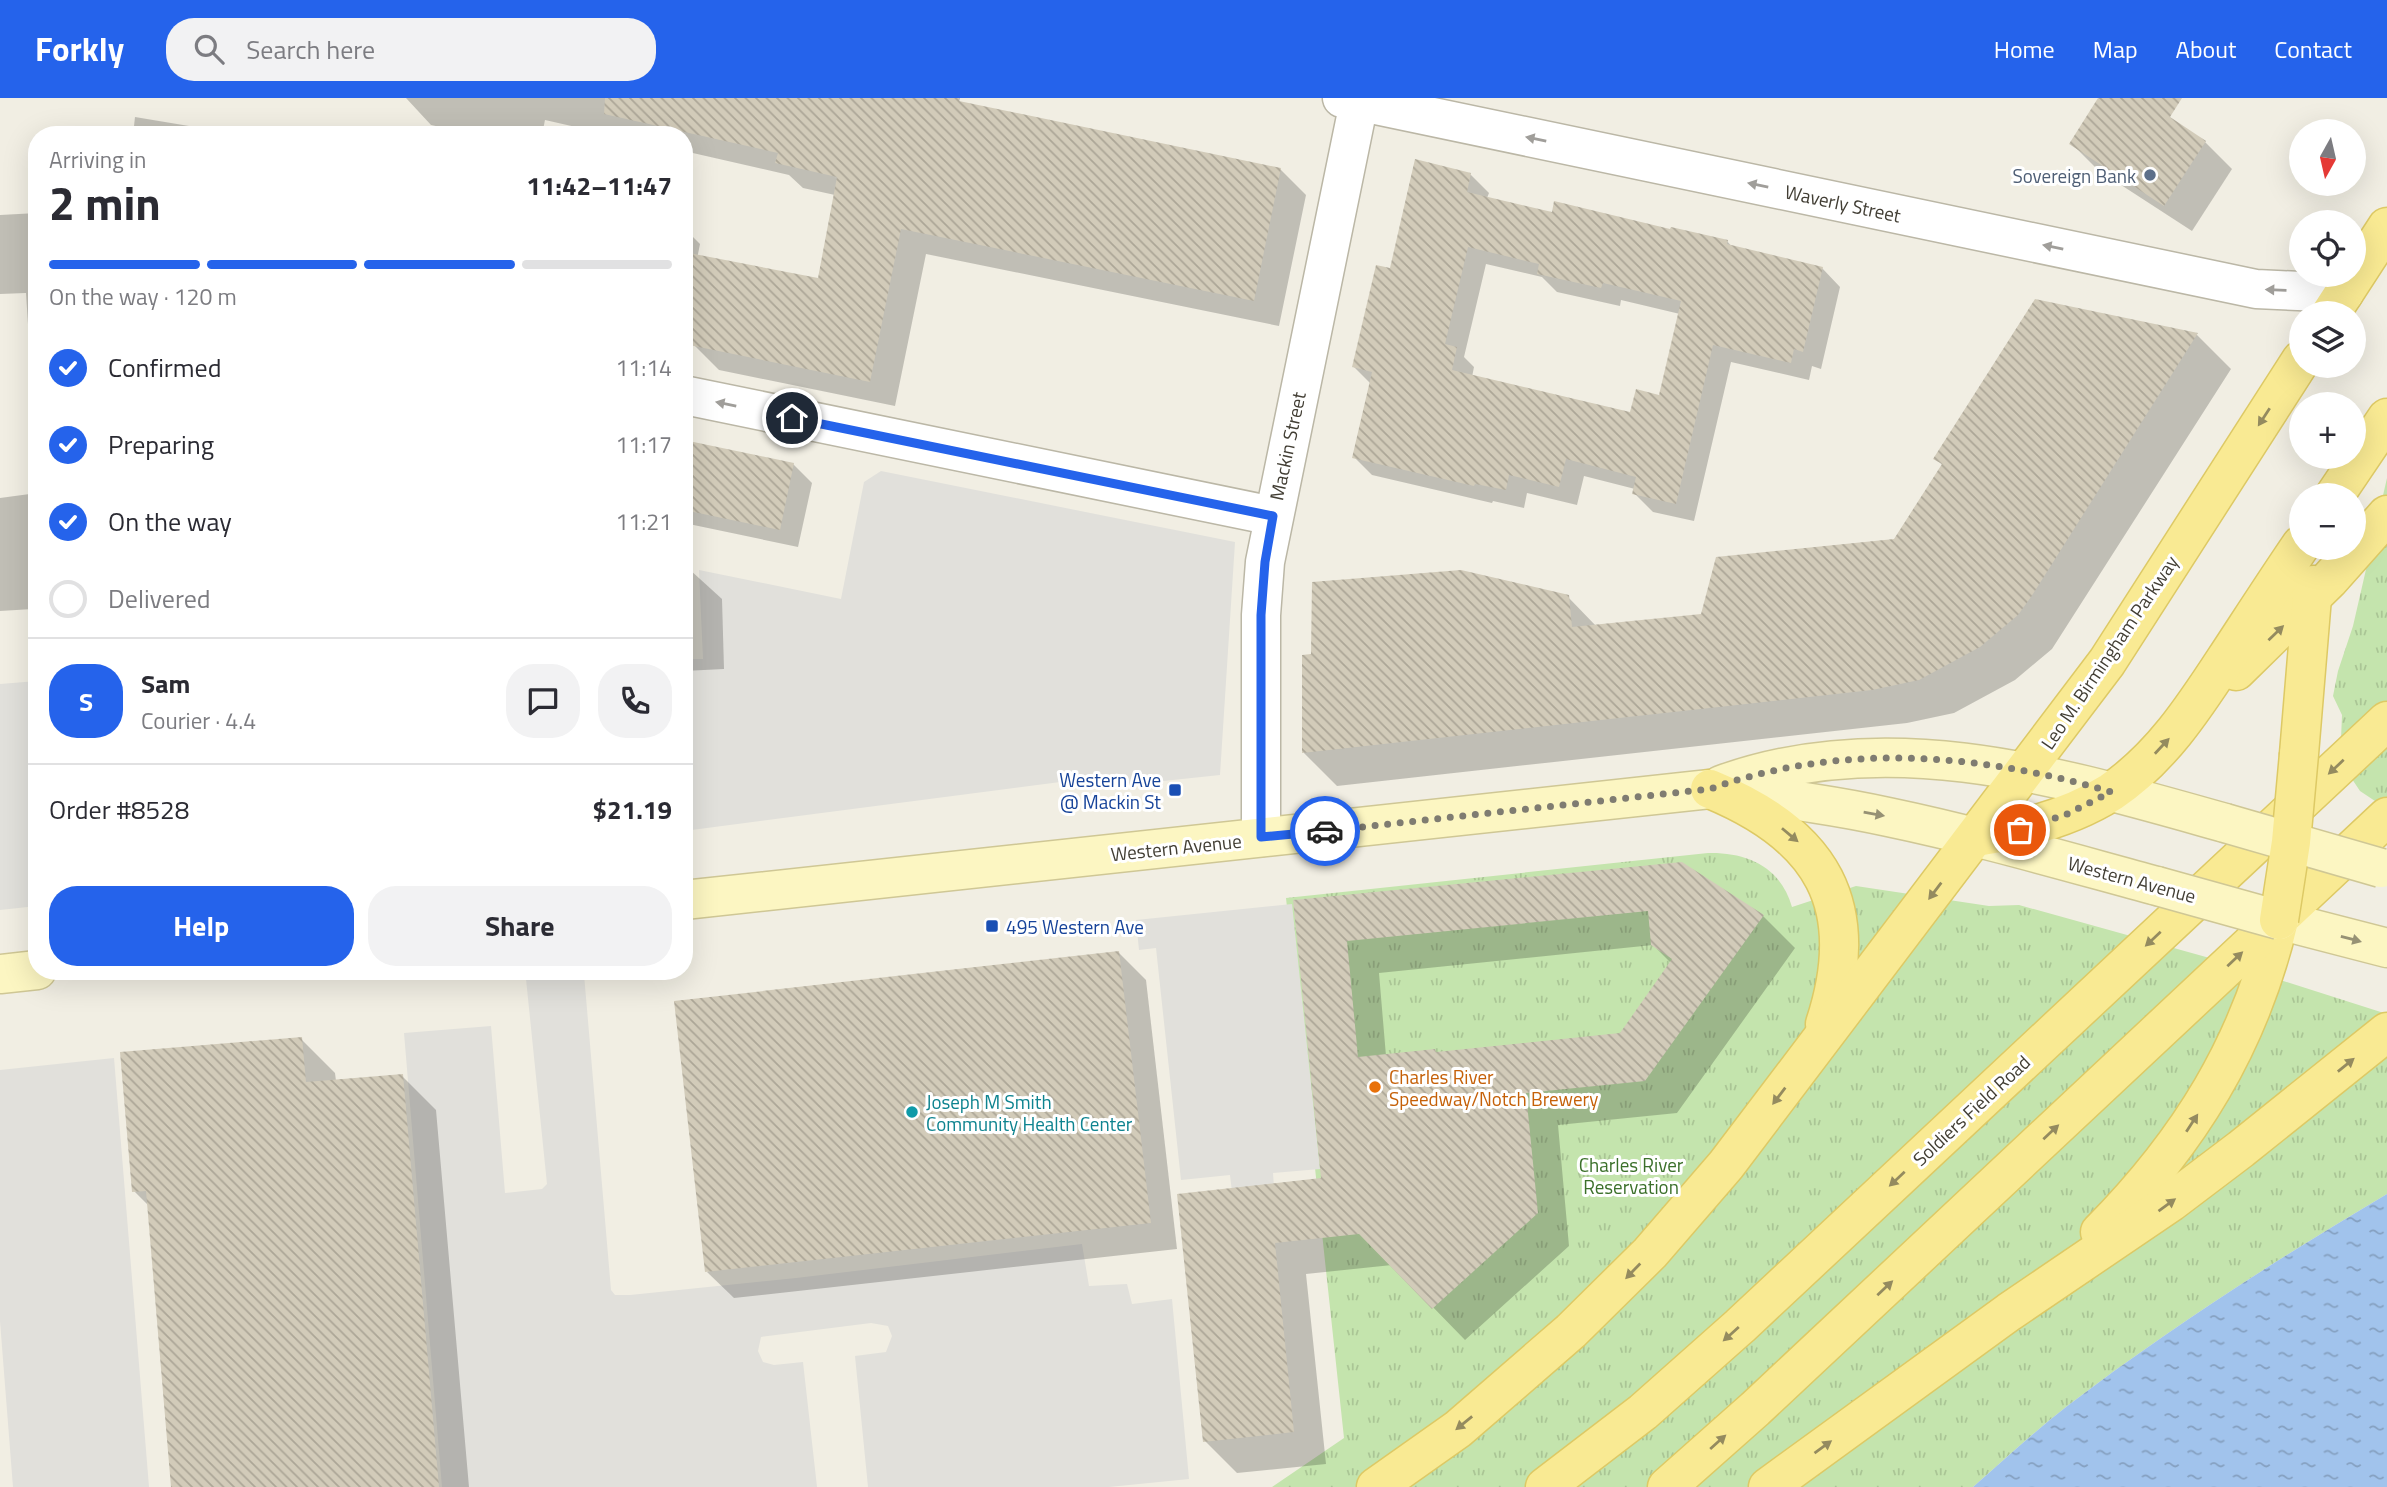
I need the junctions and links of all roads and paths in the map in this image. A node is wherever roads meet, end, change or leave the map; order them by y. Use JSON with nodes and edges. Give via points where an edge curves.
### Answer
{"nodes":[{"id":1,"x":1351,"y":100,"type":"edge"},
{"id":2,"x":2387,"y":227,"type":"edge"},
{"id":3,"x":2326,"y":301,"type":"edge"},
{"id":4,"x":2339,"y":301,"type":"edge"},
{"id":5,"x":2289,"y":378,"type":"edge"},
{"id":6,"x":693,"y":397,"type":"edge"},
{"id":7,"x":2387,"y":418,"type":"edge"},
{"id":8,"x":2343,"y":483,"type":"edge"},
{"id":9,"x":2387,"y":515,"type":"edge"},
{"id":10,"x":1273,"y":516,"type":"junction"},
{"id":11,"x":2291,"y":560,"type":"edge"},
{"id":12,"x":2315,"y":560,"type":"edge"},
{"id":13,"x":2312,"y":598,"type":"junction"},
{"id":14,"x":2190,"y":713,"type":"junction"},
{"id":15,"x":2387,"y":721,"type":"edge"},
{"id":16,"x":2026,"y":772,"type":"junction"},
{"id":17,"x":1710,"y":789,"type":"junction"},
{"id":18,"x":2111,"y":792,"type":"junction"},
{"id":19,"x":2387,"y":817,"type":"edge"},
{"id":20,"x":1261,"y":837,"type":"junction"},
{"id":21,"x":1976,"y":837,"type":"junction"},
{"id":22,"x":2291,"y":842,"type":"junction"},
{"id":23,"x":2384,"y":869,"type":"edge"},
{"id":24,"x":693,"y":899,"type":"edge"},
{"id":25,"x":2279,"y":920,"type":"junction"},
{"id":26,"x":2387,"y":948,"type":"edge"},
{"id":27,"x":28,"y":971,"type":"edge"},
{"id":28,"x":0,"y":974,"type":"edge"},
{"id":29,"x":2387,"y":1032,"type":"edge"},
{"id":30,"x":1820,"y":1042,"type":"junction"},
{"id":31,"x":2009,"y":1312,"type":"junction"},
{"id":32,"x":1376,"y":1487,"type":"edge"},
{"id":33,"x":1545,"y":1487,"type":"edge"},
{"id":34,"x":1667,"y":1487,"type":"edge"},
{"id":35,"x":1768,"y":1487,"type":"edge"}],
"edges":[{"from":3,"to":1,"type":"street","name":"Waverly Street","one_way":true},
{"from":1,"to":10,"type":"street","name":"Mackin Street"},
{"from":2,"to":4,"type":"main road"},
{"from":5,"to":16,"type":"main road","name":"Leo M. Birmingham Parkway","one_way":true,"via":[[2107,662]]},
{"from":10,"to":6,"type":"street","one_way":true},
{"from":7,"to":8,"type":"main road"},
{"from":9,"to":13,"type":"main road"},
{"from":10,"to":20,"type":"street","name":"Mackin Street","via":[[1261,615]]},
{"from":11,"to":14,"type":"main road"},
{"from":12,"to":13,"type":"main road"},
{"from":14,"to":13,"type":"main road","one_way":true},
{"from":13,"to":22,"type":"main road","bridge":true},
{"from":18,"to":14,"type":"main road","one_way":true,"via":[[2159,750]]},
{"from":15,"to":33,"type":"main road","name":"Soldiers Field Road","one_way":true,"via":[[1740,1326],[1643,1412]]},
{"from":16,"to":17,"type":"main road","name":"Western Avenue","via":[[1965,762],[1869,758],[1774,769]]},
{"from":16,"to":18,"type":"main road","name":"Western Avenue"},
{"from":16,"to":21,"type":"main road","name":"Leo M. Birmingham Parkway"},
{"from":17,"to":20,"type":"main road","name":"Western Avenue"},
{"from":17,"to":21,"type":"main road","name":"Western Avenue","one_way":true,"via":[[1817,803]]},
{"from":17,"to":30,"type":"main road","one_way":true,"via":[[1786,832],[1812,858],[1828,884],[1838,928],[1839,961]]},
{"from":18,"to":21,"type":"main road","via":[[2042,823]]},
{"from":18,"to":22,"type":"main road","name":"Western Avenue","bridge":true},
{"from":34,"to":19,"type":"main road","one_way":true},
{"from":20,"to":24,"type":"main road","name":"Western Avenue"},
{"from":21,"to":25,"type":"main road","name":"Western Avenue","bridge":true},
{"from":21,"to":30,"type":"main road","name":"Leo M. Birmingham Parkway","one_way":true},
{"from":22,"to":23,"type":"main road","name":"Western Avenue","bridge":true},
{"from":22,"to":25,"type":"main road","bridge":true},
{"from":25,"to":26,"type":"main road","name":"Western Avenue","one_way":true},
{"from":31,"to":25,"type":"main road","one_way":true,"via":[[2099,1233],[2163,1163],[2193,1121],[2254,1007]]},
{"from":27,"to":28,"type":"main road"},
{"from":31,"to":29,"type":"main road","one_way":true,"via":[[2171,1202]]},
{"from":30,"to":32,"type":"main road","name":"Leo M. Birmingham Parkway","one_way":true,"via":[[1726,1165],[1624,1280],[1458,1429]]},
{"from":35,"to":31,"type":"main road","one_way":true}]}
